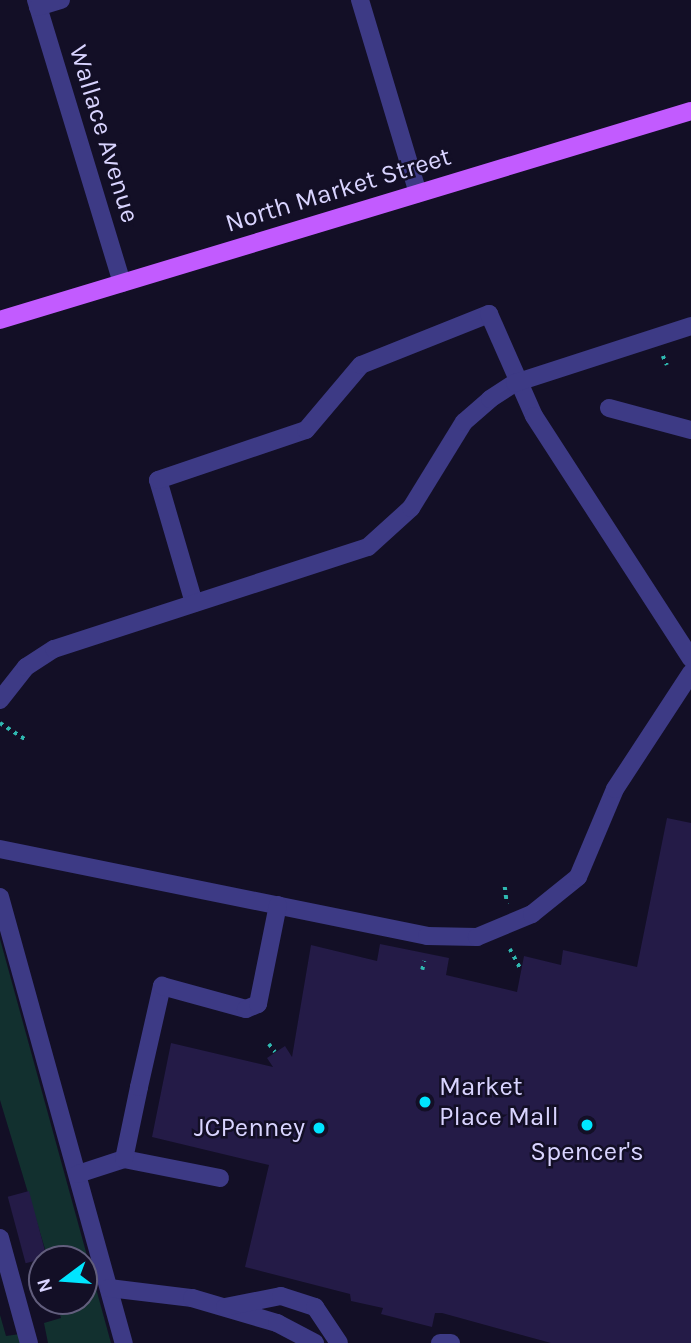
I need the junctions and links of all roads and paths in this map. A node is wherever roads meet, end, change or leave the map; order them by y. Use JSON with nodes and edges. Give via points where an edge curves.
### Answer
{"nodes":[{"id":1,"x":61,"y":0,"type":"edge"},
{"id":2,"x":360,"y":0,"type":"edge"},
{"id":3,"x":37,"y":4,"type":"edge"},
{"id":4,"x":691,"y":111,"type":"edge"},
{"id":5,"x":418,"y":193,"type":"junction"},
{"id":6,"x":122,"y":283,"type":"junction"},
{"id":7,"x":0,"y":320,"type":"edge"},
{"id":8,"x":691,"y":326,"type":"edge"},
{"id":9,"x":663,"y":356,"type":"dead end"},
{"id":10,"x":667,"y":365,"type":"dead end"},
{"id":11,"x":515,"y":383,"type":"junction"},
{"id":12,"x":609,"y":408,"type":"dead end"},
{"id":13,"x":691,"y":430,"type":"edge"},
{"id":14,"x":194,"y":603,"type":"junction"},
{"id":15,"x":691,"y":659,"type":"edge"},
{"id":16,"x":691,"y":673,"type":"edge"},
{"id":17,"x":1,"y":698,"type":"edge"},
{"id":18,"x":0,"y":723,"type":"edge"},
{"id":19,"x":28,"y":741,"type":"dead end"},
{"id":20,"x":0,"y":849,"type":"edge"},
{"id":21,"x":505,"y":887,"type":"dead end"},
{"id":22,"x":0,"y":897,"type":"edge"},
{"id":23,"x":278,"y":905,"type":"junction"},
{"id":24,"x":507,"y":906,"type":"dead end"},
{"id":25,"x":510,"y":948,"type":"dead end"},
{"id":26,"x":424,"y":961,"type":"dead end"},
{"id":27,"x":422,"y":970,"type":"dead end"},
{"id":28,"x":521,"y":970,"type":"dead end"},
{"id":29,"x":269,"y":1044,"type":"dead end"},
{"id":30,"x":275,"y":1052,"type":"dead end"},
{"id":31,"x":124,"y":1159,"type":"junction"},
{"id":32,"x":78,"y":1174,"type":"junction"},
{"id":33,"x":219,"y":1178,"type":"dead end"},
{"id":34,"x":0,"y":1238,"type":"edge"},
{"id":35,"x":109,"y":1288,"type":"junction"},
{"id":36,"x":224,"y":1307,"type":"junction"},
{"id":37,"x":29,"y":1343,"type":"edge"},
{"id":38,"x":124,"y":1343,"type":"edge"},
{"id":39,"x":315,"y":1343,"type":"edge"},
{"id":40,"x":339,"y":1343,"type":"edge"},
{"id":41,"x":440,"y":1343,"type":"edge"},
{"id":42,"x":452,"y":1343,"type":"edge"}],
"edges":[{"from":1,"to":3,"type":"street"},
{"from":2,"to":5,"type":"street"},
{"from":3,"to":6,"type":"street","name":"Wallace Avenue"},
{"from":4,"to":5,"type":"main road","name":"North Market Street"},
{"from":5,"to":6,"type":"main road","name":"North Market Street"},
{"from":6,"to":7,"type":"main road","name":"North Market Street"},
{"from":8,"to":11,"type":"street"},
{"from":9,"to":10,"type":"path"},
{"from":11,"to":14,"type":"street","via":[[464,422],[411,508],[374,543]]},
{"from":11,"to":14,"type":"street","via":[[489,314],[361,365],[306,430],[158,480]]},
{"from":11,"to":15,"type":"street"},
{"from":12,"to":13,"type":"street"},
{"from":14,"to":17,"type":"street","via":[[54,649],[26,667]]},
{"from":16,"to":23,"type":"street","via":[[615,789],[578,877],[532,914],[461,940]]},
{"from":18,"to":19,"type":"path"},
{"from":20,"to":23,"type":"street"},
{"from":21,"to":24,"type":"path"},
{"from":22,"to":32,"type":"street"},
{"from":23,"to":31,"type":"street","via":[[258,1004],[246,1009],[162,986]]},
{"from":25,"to":28,"type":"path"},
{"from":26,"to":27,"type":"path"},
{"from":29,"to":30,"type":"path"},
{"from":31,"to":32,"type":"street"},
{"from":31,"to":33,"type":"street"},
{"from":32,"to":35,"type":"street"},
{"from":34,"to":37,"type":"street"},
{"from":35,"to":36,"type":"street"},
{"from":35,"to":38,"type":"street"},
{"from":36,"to":39,"type":"street"},
{"from":36,"to":40,"type":"street","via":[[281,1296],[315,1307]]},
{"from":41,"to":42,"type":"street"}]}
